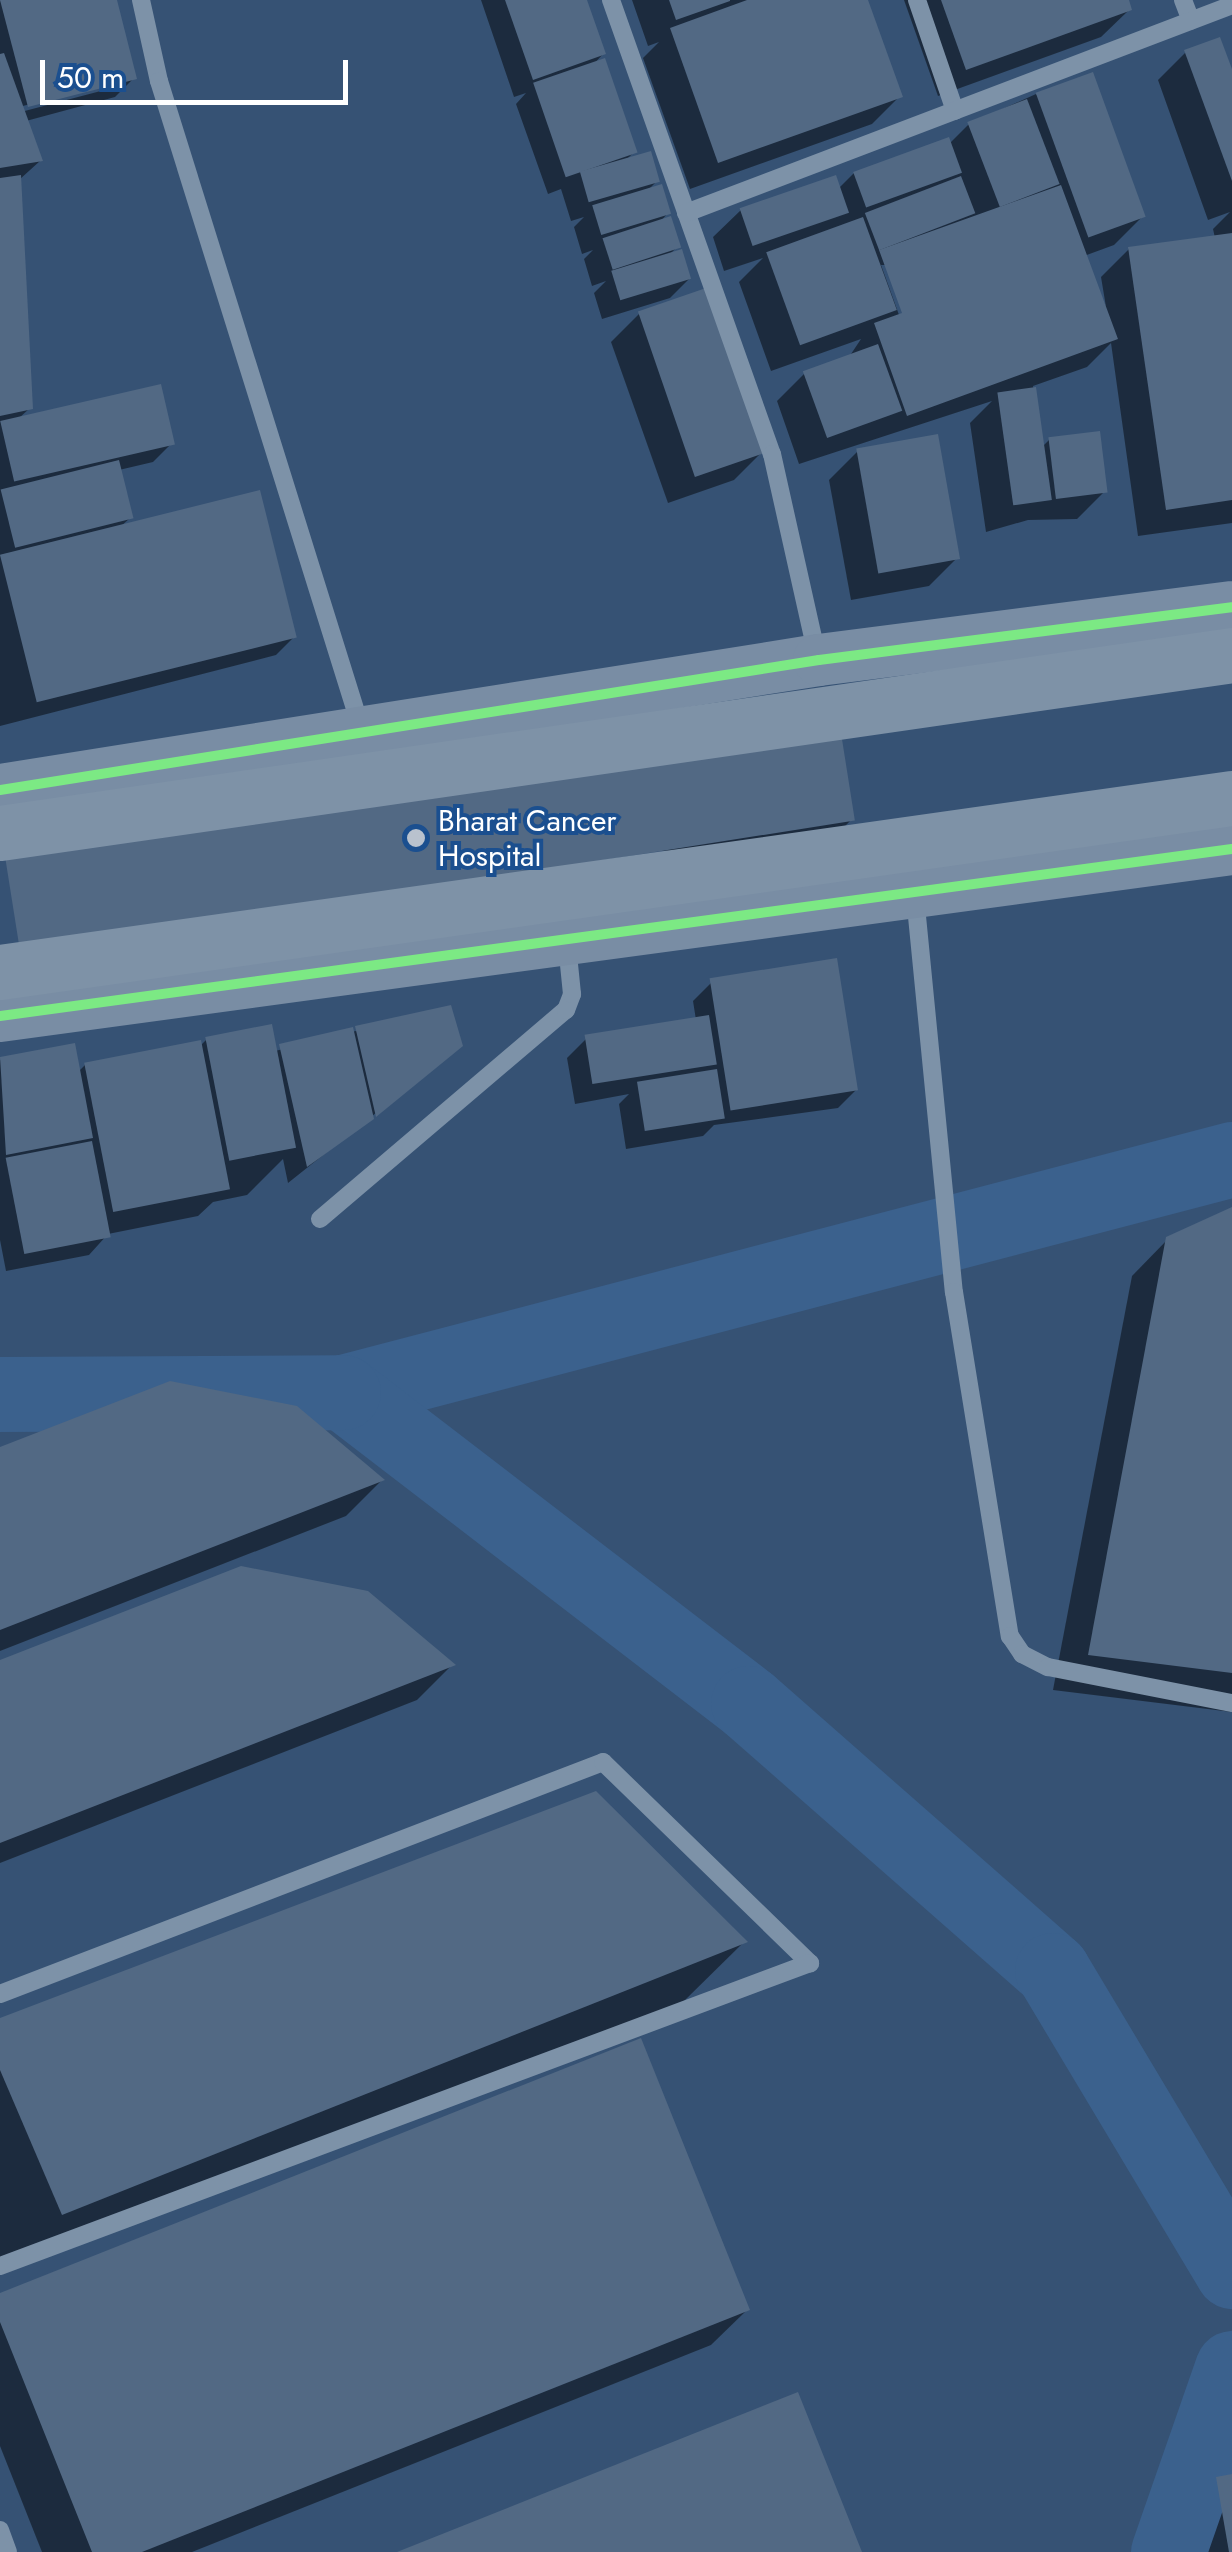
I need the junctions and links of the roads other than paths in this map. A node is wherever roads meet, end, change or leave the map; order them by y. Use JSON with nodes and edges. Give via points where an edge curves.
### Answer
{"nodes":[{"id":1,"x":141,"y":0,"type":"edge"},
{"id":2,"x":611,"y":0,"type":"edge"},
{"id":3,"x":916,"y":0,"type":"edge"},
{"id":4,"x":1183,"y":0,"type":"edge"},
{"id":5,"x":1232,"y":6,"type":"edge"},
{"id":6,"x":1191,"y":21,"type":"junction"},
{"id":7,"x":955,"y":110,"type":"junction"},
{"id":8,"x":686,"y":213,"type":"junction"},
{"id":9,"x":1232,"y":607,"type":"edge"},
{"id":10,"x":1232,"y":655,"type":"edge"},
{"id":11,"x":824,"y":685,"type":"junction"},
{"id":12,"x":369,"y":755,"type":"junction"},
{"id":13,"x":0,"y":790,"type":"edge"},
{"id":14,"x":1232,"y":798,"type":"edge"},
{"id":15,"x":0,"y":834,"type":"edge"},
{"id":16,"x":1232,"y":849,"type":"edge"},
{"id":17,"x":915,"y":894,"type":"junction"},
{"id":18,"x":566,"y":943,"type":"junction"},
{"id":19,"x":0,"y":972,"type":"edge"},
{"id":20,"x":0,"y":1016,"type":"edge"},
{"id":21,"x":320,"y":1220,"type":"dead end"},
{"id":22,"x":1232,"y":1702,"type":"edge"},
{"id":23,"x":0,"y":1994,"type":"edge"},
{"id":24,"x":0,"y":2242,"type":"edge"},
{"id":25,"x":4,"y":2264,"type":"edge"},
{"id":26,"x":0,"y":2530,"type":"edge"},
{"id":27,"x":8,"y":2552,"type":"edge"}],
"edges":[{"from":1,"to":12,"type":"lane","via":[[159,80]]},
{"from":2,"to":8,"type":"lane"},
{"from":3,"to":7,"type":"lane"},
{"from":4,"to":6,"type":"lane"},
{"from":5,"to":6,"type":"lane"},
{"from":6,"to":7,"type":"lane"},
{"from":7,"to":8,"type":"lane"},
{"from":8,"to":11,"type":"lane","via":[[772,454]]},
{"from":9,"to":11,"type":"street"},
{"from":10,"to":11,"type":"highway"},
{"from":11,"to":12,"type":"highway"},
{"from":12,"to":13,"type":"street"},
{"from":12,"to":15,"type":"highway"},
{"from":14,"to":19,"type":"highway"},
{"from":16,"to":17,"type":"street"},
{"from":17,"to":18,"type":"street"},
{"from":17,"to":22,"type":"lane","via":[[954,1292],[1016,1645],[1048,1667]]},
{"from":18,"to":20,"type":"street"},
{"from":18,"to":21,"type":"lane","via":[[572,994],[566,1010]]},
{"from":23,"to":25,"type":"lane","via":[[602,1762],[810,1963]]},
{"from":24,"to":25,"type":"lane"},
{"from":26,"to":27,"type":"lane"}]}
